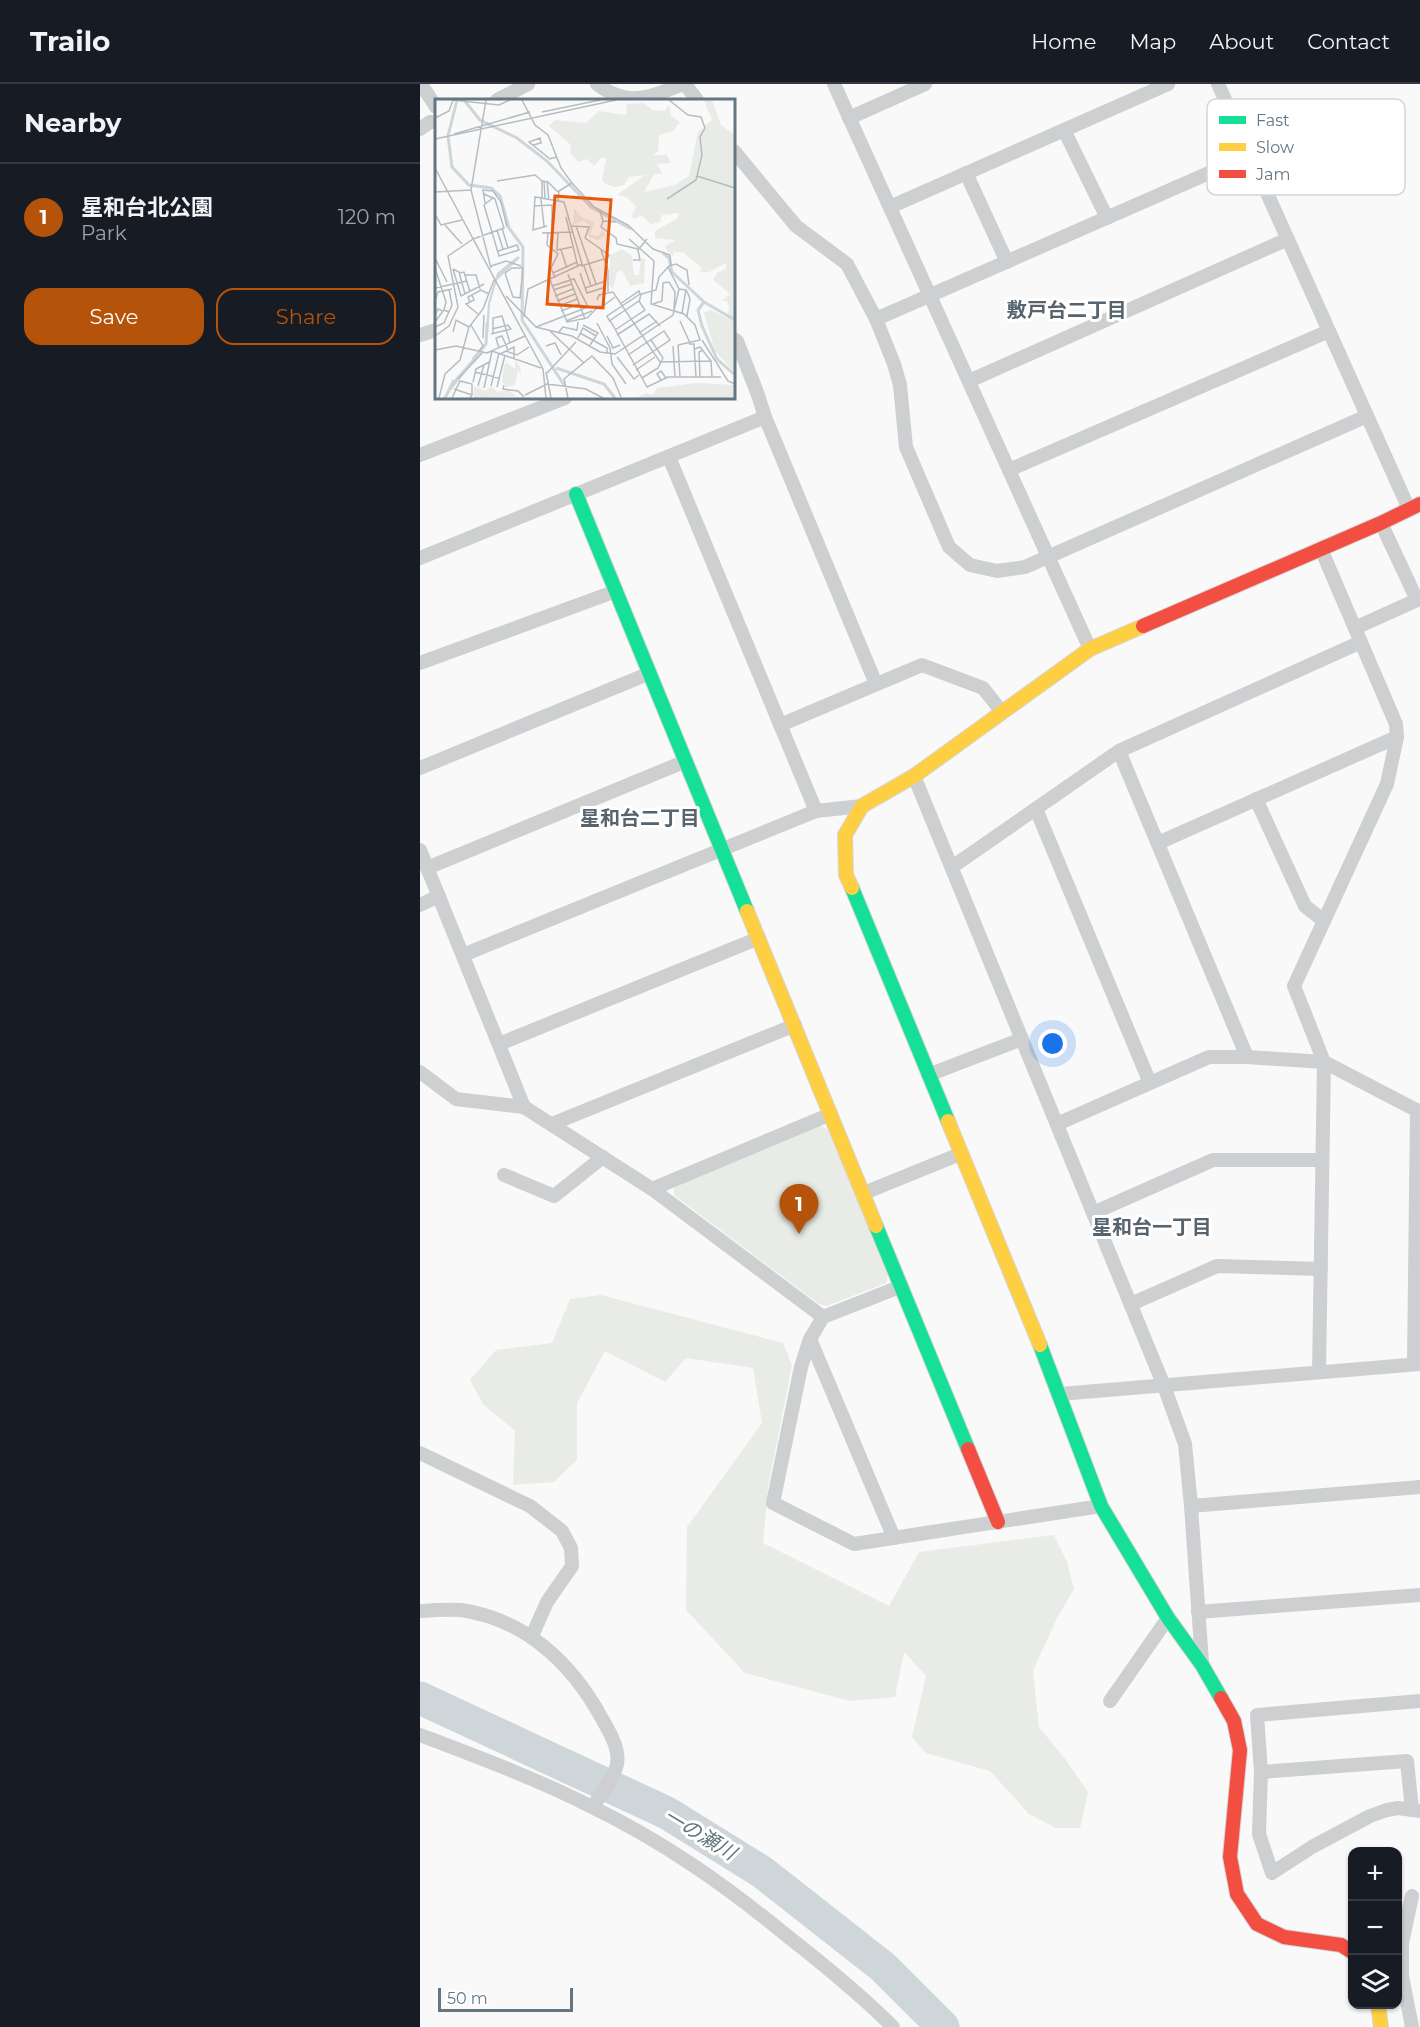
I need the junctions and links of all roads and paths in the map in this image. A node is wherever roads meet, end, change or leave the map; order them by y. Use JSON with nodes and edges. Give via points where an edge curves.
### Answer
{"nodes":[{"id":1,"x":421,"y":84,"type":"edge"},
{"id":2,"x":528,"y":84,"type":"edge"},
{"id":3,"x":597,"y":84,"type":"edge"},
{"id":4,"x":684,"y":84,"type":"edge"},
{"id":5,"x":834,"y":84,"type":"edge"},
{"id":6,"x":925,"y":84,"type":"edge"},
{"id":7,"x":1168,"y":84,"type":"edge"},
{"id":8,"x":1218,"y":84,"type":"edge"},
{"id":9,"x":499,"y":99,"type":"edge"},
{"id":10,"x":696,"y":99,"type":"edge"},
{"id":11,"x":1225,"y":99,"type":"edge"},
{"id":12,"x":435,"y":105,"type":"edge"},
{"id":13,"x":849,"y":118,"type":"junction"},
{"id":14,"x":435,"y":122,"type":"edge"},
{"id":15,"x":420,"y":129,"type":"edge"},
{"id":16,"x":1064,"y":130,"type":"junction"},
{"id":17,"x":735,"y":152,"type":"edge"},
{"id":18,"x":966,"y":174,"type":"junction"},
{"id":19,"x":1207,"y":174,"type":"edge"},
{"id":20,"x":1268,"y":195,"type":"edge"},
{"id":21,"x":890,"y":207,"type":"junction"},
{"id":22,"x":1107,"y":218,"type":"junction"},
{"id":23,"x":1288,"y":240,"type":"junction"},
{"id":24,"x":1006,"y":262,"type":"junction"},
{"id":25,"x":930,"y":295,"type":"junction"},
{"id":26,"x":876,"y":319,"type":"junction"},
{"id":27,"x":435,"y":330,"type":"edge"},
{"id":28,"x":1329,"y":331,"type":"junction"},
{"id":29,"x":420,"y":335,"type":"edge"},
{"id":30,"x":735,"y":340,"type":"edge"},
{"id":31,"x":969,"y":381,"type":"junction"},
{"id":32,"x":562,"y":399,"type":"edge"},
{"id":33,"x":1367,"y":416,"type":"junction"},
{"id":34,"x":765,"y":417,"type":"junction"},
{"id":35,"x":420,"y":455,"type":"edge"},
{"id":36,"x":669,"y":456,"type":"junction"},
{"id":37,"x":1009,"y":470,"type":"junction"},
{"id":38,"x":576,"y":494,"type":"junction"},
{"id":39,"x":1414,"y":507,"type":"edge"},
{"id":40,"x":1381,"y":523,"type":"junction"},
{"id":41,"x":1321,"y":549,"type":"junction"},
{"id":42,"x":420,"y":558,"type":"edge"},
{"id":43,"x":1049,"y":558,"type":"junction"},
{"id":44,"x":616,"y":591,"type":"junction"},
{"id":45,"x":1355,"y":628,"type":"junction"},
{"id":46,"x":1361,"y":642,"type":"junction"},
{"id":47,"x":1090,"y":649,"type":"junction"},
{"id":48,"x":420,"y":663,"type":"edge"},
{"id":49,"x":650,"y":673,"type":"junction"},
{"id":50,"x":876,"y":684,"type":"junction"},
{"id":51,"x":1002,"y":712,"type":"junction"},
{"id":52,"x":780,"y":724,"type":"junction"},
{"id":53,"x":1397,"y":737,"type":"junction"},
{"id":54,"x":1119,"y":751,"type":"junction"},
{"id":55,"x":686,"y":761,"type":"junction"},
{"id":56,"x":420,"y":768,"type":"edge"},
{"id":57,"x":915,"y":776,"type":"junction"},
{"id":58,"x":1256,"y":800,"type":"junction"},
{"id":59,"x":862,"y":806,"type":"junction"},
{"id":60,"x":1036,"y":809,"type":"junction"},
{"id":61,"x":816,"y":812,"type":"junction"},
{"id":62,"x":1158,"y":843,"type":"junction"},
{"id":63,"x":723,"y":849,"type":"junction"},
{"id":64,"x":420,"y":850,"type":"edge"},
{"id":65,"x":952,"y":867,"type":"junction"},
{"id":66,"x":427,"y":868,"type":"junction"},
{"id":67,"x":439,"y":896,"type":"junction"},
{"id":68,"x":420,"y":906,"type":"edge"},
{"id":69,"x":1324,"y":921,"type":"junction"},
{"id":70,"x":759,"y":938,"type":"junction"},
{"id":71,"x":463,"y":955,"type":"junction"},
{"id":72,"x":795,"y":1025,"type":"junction"},
{"id":73,"x":1022,"y":1039,"type":"junction"},
{"id":74,"x":499,"y":1044,"type":"junction"},
{"id":75,"x":1247,"y":1057,"type":"junction"},
{"id":76,"x":1324,"y":1062,"type":"junction"},
{"id":77,"x":420,"y":1072,"type":"edge"},
{"id":78,"x":928,"y":1075,"type":"junction"},
{"id":79,"x":1150,"y":1083,"type":"junction"},
{"id":80,"x":524,"y":1107,"type":"junction"},
{"id":81,"x":1418,"y":1111,"type":"edge"},
{"id":82,"x":831,"y":1114,"type":"junction"},
{"id":83,"x":1057,"y":1124,"type":"junction"},
{"id":84,"x":552,"y":1125,"type":"junction"},
{"id":85,"x":960,"y":1154,"type":"junction"},
{"id":86,"x":603,"y":1157,"type":"junction"},
{"id":87,"x":1322,"y":1160,"type":"junction"},
{"id":88,"x":504,"y":1175,"type":"dead end"},
{"id":89,"x":652,"y":1189,"type":"junction"},
{"id":90,"x":864,"y":1193,"type":"junction"},
{"id":91,"x":1093,"y":1213,"type":"junction"},
{"id":92,"x":1321,"y":1269,"type":"junction"},
{"id":93,"x":902,"y":1286,"type":"junction"},
{"id":94,"x":1131,"y":1304,"type":"junction"},
{"id":95,"x":823,"y":1317,"type":"junction"},
{"id":96,"x":810,"y":1340,"type":"junction"},
{"id":97,"x":1417,"y":1364,"type":"edge"},
{"id":98,"x":1319,"y":1372,"type":"junction"},
{"id":99,"x":1164,"y":1386,"type":"junction"},
{"id":100,"x":1060,"y":1394,"type":"junction"},
{"id":101,"x":420,"y":1453,"type":"edge"},
{"id":102,"x":1420,"y":1486,"type":"edge"},
{"id":103,"x":1101,"y":1506,"type":"junction"},
{"id":104,"x":1191,"y":1506,"type":"junction"},
{"id":105,"x":998,"y":1522,"type":"junction"},
{"id":106,"x":894,"y":1538,"type":"junction"},
{"id":107,"x":1420,"y":1595,"type":"edge"},
{"id":108,"x":420,"y":1611,"type":"edge"},
{"id":109,"x":1198,"y":1612,"type":"junction"},
{"id":110,"x":1168,"y":1618,"type":"junction"},
{"id":111,"x":532,"y":1636,"type":"junction"},
{"id":112,"x":1202,"y":1665,"type":"junction"},
{"id":113,"x":1110,"y":1701,"type":"dead end"},
{"id":114,"x":1420,"y":1701,"type":"edge"},
{"id":115,"x":1257,"y":1715,"type":"junction"},
{"id":116,"x":1236,"y":1728,"type":"junction"},
{"id":117,"x":420,"y":1735,"type":"edge"},
{"id":118,"x":1261,"y":1772,"type":"junction"},
{"id":119,"x":597,"y":1802,"type":"junction"},
{"id":120,"x":1416,"y":1810,"type":"edge"},
{"id":121,"x":1416,"y":1898,"type":"edge"},
{"id":122,"x":1348,"y":1949,"type":"edge"},
{"id":123,"x":1379,"y":2009,"type":"edge"},
{"id":124,"x":893,"y":2027,"type":"edge"},
{"id":125,"x":1381,"y":2027,"type":"edge"},
{"id":126,"x":1412,"y":2027,"type":"edge"}],
"edges":[{"from":1,"to":12,"type":"street"},
{"from":2,"to":9,"type":"street"},
{"from":3,"to":4,"type":"street","via":[[609,93],[642,99]]},
{"from":4,"to":10,"type":"street"},
{"from":5,"to":13,"type":"street"},
{"from":6,"to":13,"type":"street"},
{"from":7,"to":16,"type":"street"},
{"from":8,"to":11,"type":"street"},
{"from":13,"to":21,"type":"street"},
{"from":14,"to":15,"type":"street"},
{"from":16,"to":18,"type":"street"},
{"from":16,"to":22,"type":"street"},
{"from":17,"to":26,"type":"street","via":[[796,226],[848,264]]},
{"from":18,"to":21,"type":"street"},
{"from":18,"to":24,"type":"street"},
{"from":19,"to":22,"type":"street"},
{"from":20,"to":23,"type":"street"},
{"from":21,"to":25,"type":"street"},
{"from":22,"to":24,"type":"street"},
{"from":23,"to":28,"type":"street"},
{"from":23,"to":31,"type":"street"},
{"from":24,"to":25,"type":"street"},
{"from":25,"to":26,"type":"street"},
{"from":25,"to":31,"type":"street"},
{"from":26,"to":43,"type":"street","via":[[900,385],[906,447],[949,547],[970,565],[997,572]]},
{"from":27,"to":29,"type":"street"},
{"from":28,"to":33,"type":"street"},
{"from":28,"to":37,"type":"street"},
{"from":30,"to":34,"type":"street"},
{"from":31,"to":37,"type":"street"},
{"from":32,"to":35,"type":"street"},
{"from":33,"to":39,"type":"street"},
{"from":33,"to":43,"type":"street"},
{"from":34,"to":36,"type":"street"},
{"from":34,"to":50,"type":"street"},
{"from":36,"to":38,"type":"street"},
{"from":36,"to":52,"type":"street"},
{"from":37,"to":43,"type":"street"},
{"from":38,"to":42,"type":"street"},
{"from":38,"to":44,"type":"street"},
{"from":39,"to":40,"type":"street"},
{"from":40,"to":41,"type":"street"},
{"from":40,"to":45,"type":"street","via":[[1417,600]]},
{"from":41,"to":45,"type":"street"},
{"from":41,"to":47,"type":"street"},
{"from":43,"to":47,"type":"street"},
{"from":44,"to":48,"type":"street"},
{"from":44,"to":49,"type":"street"},
{"from":45,"to":46,"type":"street"},
{"from":46,"to":53,"type":"street","via":[[1396,724]]},
{"from":46,"to":54,"type":"street"},
{"from":47,"to":51,"type":"street"},
{"from":49,"to":55,"type":"street"},
{"from":49,"to":56,"type":"street"},
{"from":50,"to":51,"type":"street","via":[[922,665],[983,688]]},
{"from":50,"to":52,"type":"street"},
{"from":51,"to":57,"type":"street"},
{"from":52,"to":61,"type":"street"},
{"from":53,"to":58,"type":"street"},
{"from":53,"to":69,"type":"street","via":[[1387,784]]},
{"from":54,"to":60,"type":"street"},
{"from":54,"to":62,"type":"street"},
{"from":55,"to":63,"type":"street"},
{"from":55,"to":66,"type":"street"},
{"from":57,"to":59,"type":"street"},
{"from":57,"to":65,"type":"street"},
{"from":58,"to":62,"type":"street"},
{"from":58,"to":69,"type":"street","via":[[1305,906]]},
{"from":59,"to":61,"type":"street"},
{"from":59,"to":78,"type":"street","via":[[845,835],[846,875]]},
{"from":60,"to":65,"type":"street"},
{"from":60,"to":79,"type":"street"},
{"from":61,"to":63,"type":"street"},
{"from":62,"to":75,"type":"street"},
{"from":63,"to":70,"type":"street"},
{"from":63,"to":71,"type":"street"},
{"from":64,"to":66,"type":"street"},
{"from":65,"to":73,"type":"street"},
{"from":66,"to":67,"type":"street"},
{"from":67,"to":68,"type":"street"},
{"from":67,"to":71,"type":"street"},
{"from":69,"to":76,"type":"street","via":[[1294,986]]},
{"from":70,"to":72,"type":"street"},
{"from":70,"to":74,"type":"street"},
{"from":71,"to":74,"type":"street"},
{"from":72,"to":82,"type":"street"},
{"from":72,"to":84,"type":"street"},
{"from":73,"to":78,"type":"street"},
{"from":73,"to":83,"type":"street"},
{"from":74,"to":80,"type":"street"},
{"from":75,"to":76,"type":"street"},
{"from":75,"to":79,"type":"street","via":[[1209,1057]]},
{"from":76,"to":81,"type":"street"},
{"from":76,"to":87,"type":"street"},
{"from":77,"to":80,"type":"street","via":[[456,1099]]},
{"from":78,"to":85,"type":"street"},
{"from":79,"to":83,"type":"street"},
{"from":80,"to":84,"type":"street"},
{"from":81,"to":97,"type":"street"},
{"from":82,"to":89,"type":"street"},
{"from":82,"to":90,"type":"street"},
{"from":83,"to":91,"type":"street"},
{"from":84,"to":86,"type":"street"},
{"from":85,"to":90,"type":"street"},
{"from":85,"to":100,"type":"street"},
{"from":86,"to":88,"type":"street","via":[[554,1196]]},
{"from":86,"to":89,"type":"street"},
{"from":87,"to":91,"type":"street","via":[[1214,1160]]},
{"from":87,"to":92,"type":"street"},
{"from":89,"to":95,"type":"street"},
{"from":90,"to":93,"type":"street"},
{"from":91,"to":94,"type":"street"},
{"from":92,"to":94,"type":"street","via":[[1217,1266]]},
{"from":92,"to":98,"type":"street"},
{"from":93,"to":95,"type":"street"},
{"from":93,"to":105,"type":"street"},
{"from":94,"to":99,"type":"street"},
{"from":95,"to":96,"type":"street"},
{"from":96,"to":106,"type":"street"},
{"from":96,"to":106,"type":"street","via":[[773,1503],[854,1544]]},
{"from":97,"to":98,"type":"street"},
{"from":98,"to":99,"type":"street"},
{"from":99,"to":100,"type":"street"},
{"from":99,"to":104,"type":"street","via":[[1185,1444]]},
{"from":100,"to":103,"type":"street"},
{"from":101,"to":111,"type":"street","via":[[530,1506],[562,1531],[571,1548],[572,1566],[547,1602]]},
{"from":102,"to":104,"type":"street"},
{"from":103,"to":105,"type":"street"},
{"from":103,"to":110,"type":"street"},
{"from":104,"to":109,"type":"street"},
{"from":105,"to":106,"type":"street"},
{"from":107,"to":109,"type":"street"},
{"from":108,"to":111,"type":"street","via":[[477,1613]]},
{"from":109,"to":112,"type":"street"},
{"from":110,"to":112,"type":"street"},
{"from":110,"to":113,"type":"street"},
{"from":111,"to":119,"type":"street","via":[[579,1681],[610,1734],[618,1755],[616,1768]]},
{"from":112,"to":116,"type":"street"},
{"from":114,"to":115,"type":"street"},
{"from":115,"to":116,"type":"street"},
{"from":115,"to":118,"type":"street"},
{"from":116,"to":122,"type":"street","via":[[1240,1750],[1230,1857],[1237,1894],[1257,1924],[1284,1937]]},
{"from":117,"to":119,"type":"street"},
{"from":118,"to":120,"type":"street","via":[[1407,1761]]},
{"from":118,"to":120,"type":"street","via":[[1258,1834],[1272,1873],[1370,1816],[1387,1810]]},
{"from":119,"to":124,"type":"street","via":[[709,1874],[819,1960]]},
{"from":121,"to":126,"type":"street","via":[[1402,1943],[1402,1976]]},
{"from":123,"to":125,"type":"street"}]}
